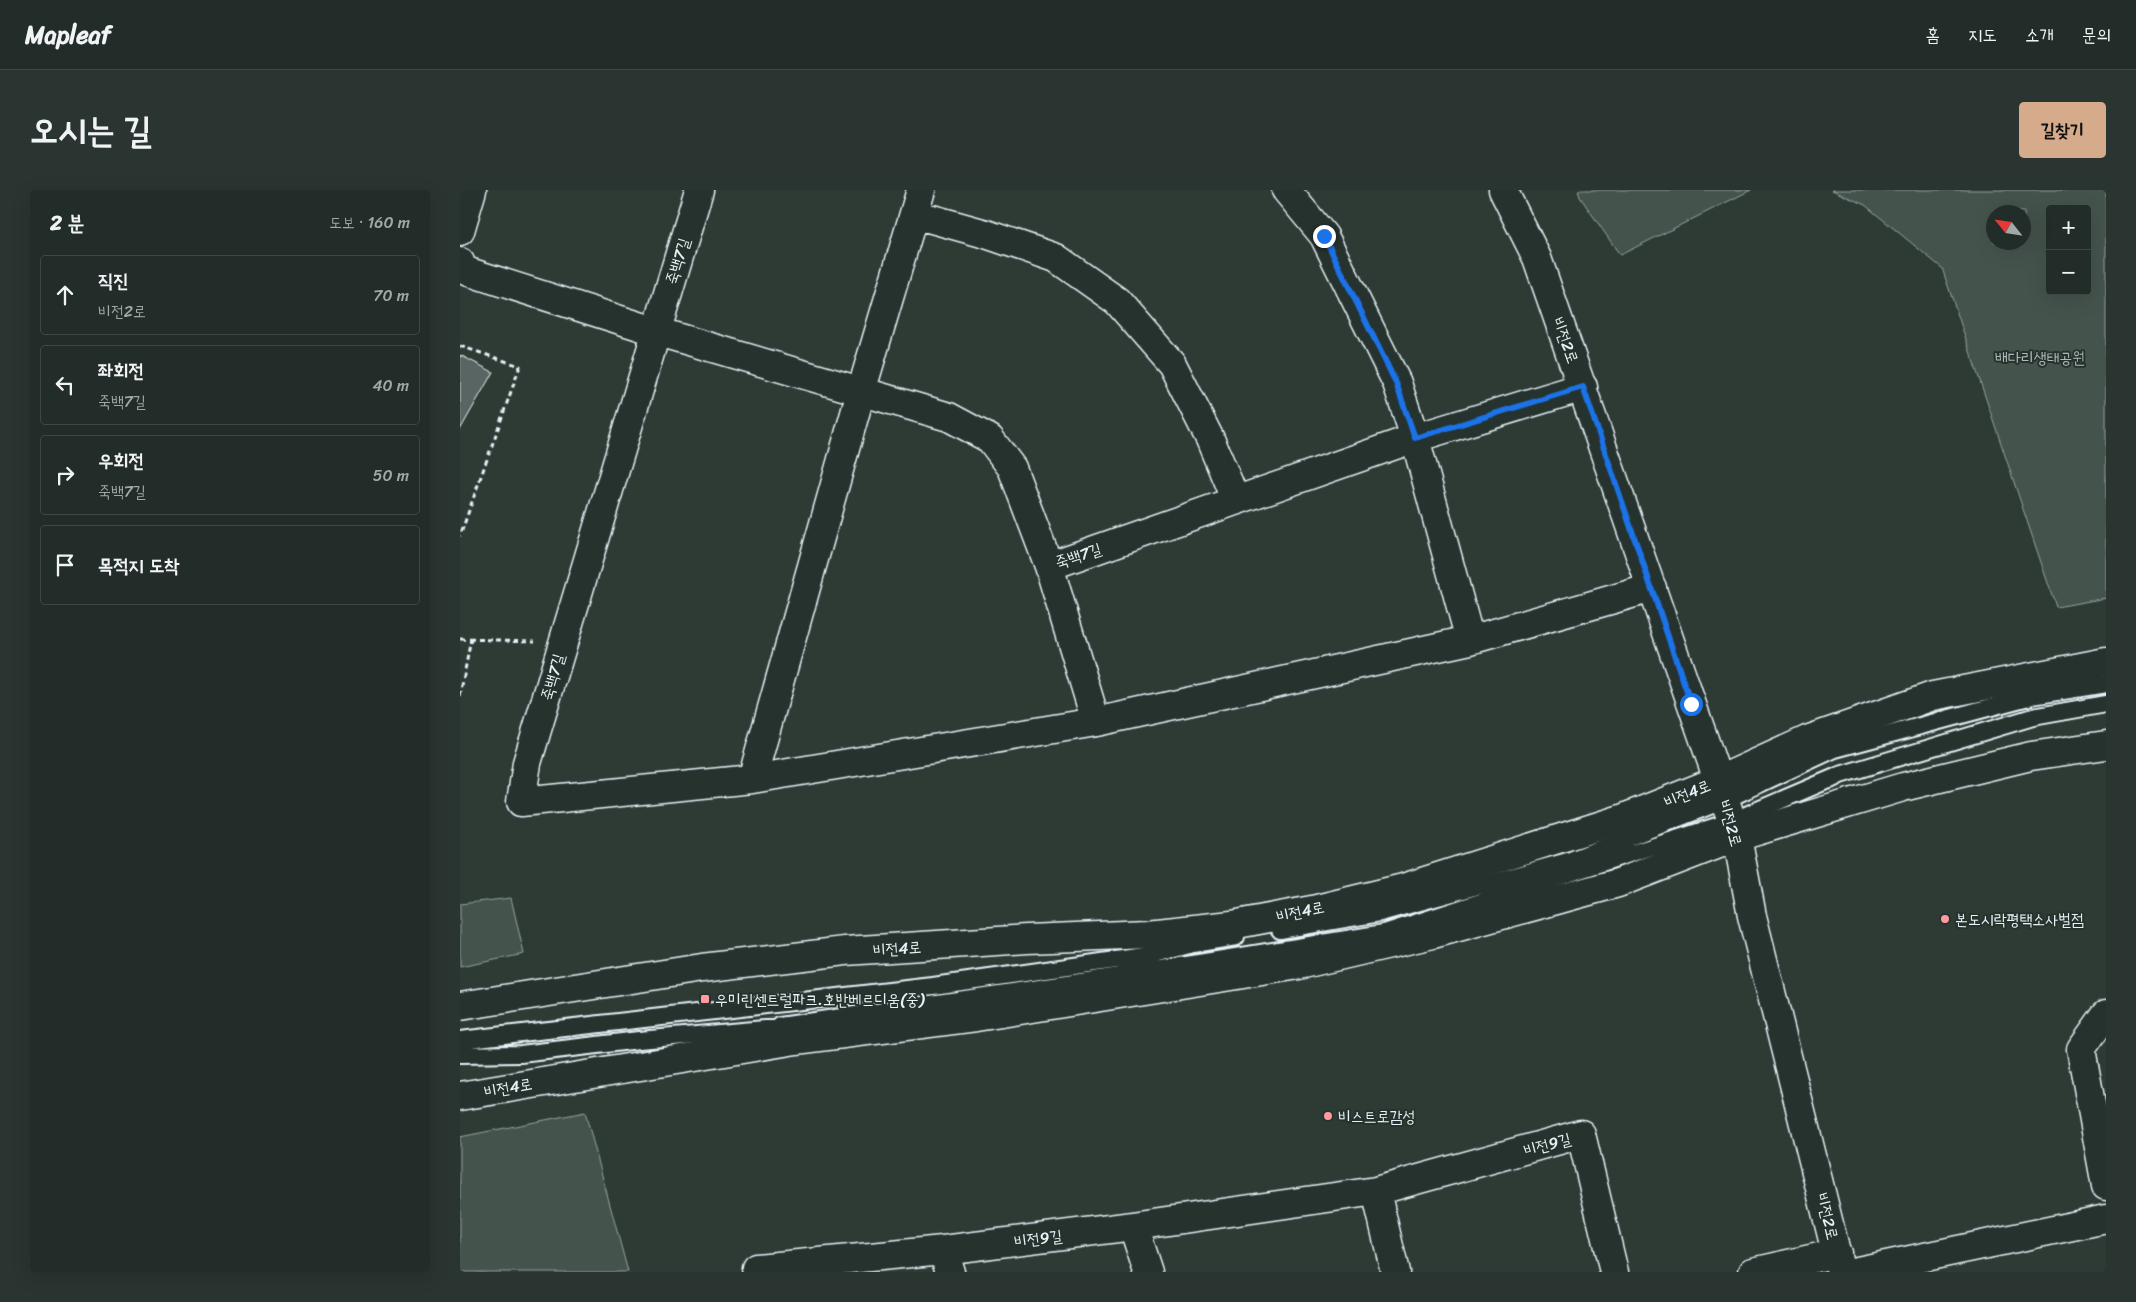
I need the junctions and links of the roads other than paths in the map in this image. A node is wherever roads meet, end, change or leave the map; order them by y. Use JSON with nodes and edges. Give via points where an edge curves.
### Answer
{"nodes":[{"id":1,"x":472,"y":190,"type":"edge"},
{"id":2,"x":699,"y":190,"type":"edge"},
{"id":3,"x":1286,"y":190,"type":"edge"},
{"id":4,"x":1503,"y":190,"type":"edge"},
{"id":5,"x":917,"y":202,"type":"edge"},
{"id":6,"x":460,"y":230,"type":"edge"},
{"id":7,"x":460,"y":262,"type":"edge"},
{"id":8,"x":655,"y":331,"type":"junction"},
{"id":9,"x":1583,"y":387,"type":"junction"},
{"id":10,"x":861,"y":392,"type":"junction"},
{"id":11,"x":1415,"y":438,"type":"junction"},
{"id":12,"x":1236,"y":501,"type":"junction"},
{"id":13,"x":1049,"y":566,"type":"junction"},
{"id":14,"x":1652,"y":588,"type":"junction"},
{"id":15,"x":1475,"y":638,"type":"junction"},
{"id":16,"x":2106,"y":662,"type":"edge"},
{"id":17,"x":2106,"y":684,"type":"edge"},
{"id":18,"x":2106,"y":704,"type":"edge"},
{"id":19,"x":1096,"y":722,"type":"junction"},
{"id":20,"x":2106,"y":745,"type":"edge"},
{"id":21,"x":752,"y":779,"type":"junction"},
{"id":22,"x":1728,"y":809,"type":"junction"},
{"id":23,"x":1232,"y":925,"type":"junction"},
{"id":24,"x":1193,"y":944,"type":"junction"},
{"id":25,"x":460,"y":1006,"type":"edge"},
{"id":26,"x":2106,"y":1014,"type":"edge"},
{"id":27,"x":780,"y":1026,"type":"junction"},
{"id":28,"x":872,"y":1030,"type":"junction"},
{"id":29,"x":460,"y":1040,"type":"edge"},
{"id":30,"x":460,"y":1055,"type":"edge"},
{"id":31,"x":460,"y":1096,"type":"edge"},
{"id":32,"x":2106,"y":1186,"type":"edge"},
{"id":33,"x":1376,"y":1191,"type":"junction"},
{"id":34,"x":2106,"y":1219,"type":"edge"},
{"id":35,"x":1133,"y":1226,"type":"junction"},
{"id":36,"x":947,"y":1261,"type":"edge"},
{"id":37,"x":1844,"y":1266,"type":"edge"},
{"id":38,"x":758,"y":1272,"type":"edge"},
{"id":39,"x":1148,"y":1272,"type":"edge"},
{"id":40,"x":1394,"y":1272,"type":"edge"},
{"id":41,"x":1614,"y":1272,"type":"edge"},
{"id":42,"x":1754,"y":1272,"type":"edge"}],
"edges":[{"from":1,"to":6,"type":"street"},
{"from":2,"to":8,"type":"street","name":"죽백7길"},
{"from":3,"to":11,"type":"street","via":[[1324,236],[1396,383]]},
{"from":4,"to":9,"type":"street","name":"비전2로","via":[[1537,258]]},
{"from":5,"to":10,"type":"street"},
{"from":5,"to":12,"type":"street","via":[[986,234],[1056,258],[1117,300],[1172,364],[1210,439]]},
{"from":7,"to":8,"type":"street","via":[[463,270]]},
{"from":8,"to":10,"type":"street","name":"죽백7길"},
{"from":8,"to":21,"type":"street","name":"죽백7길","via":[[527,763],[521,802]]},
{"from":9,"to":11,"type":"street"},
{"from":9,"to":14,"type":"street","name":"비전2로"},
{"from":10,"to":13,"type":"street","name":"죽백7길","via":[[949,417],[990,439],[1012,468]]},
{"from":10,"to":21,"type":"street"},
{"from":11,"to":12,"type":"street","name":"죽백7길"},
{"from":11,"to":15,"type":"street"},
{"from":12,"to":13,"type":"street","name":"죽백7길"},
{"from":13,"to":19,"type":"street"},
{"from":14,"to":15,"type":"street","name":"죽백7길"},
{"from":14,"to":22,"type":"street","name":"비전2로"},
{"from":15,"to":19,"type":"street","name":"죽백7길"},
{"from":16,"to":22,"type":"street","name":"비전4로","via":[[1933,696],[1807,740]]},
{"from":17,"to":22,"type":"lane","via":[[2032,696],[1835,749]]},
{"from":18,"to":22,"type":"lane","via":[[2033,718]]},
{"from":19,"to":21,"type":"street","name":"죽백7길"},
{"from":20,"to":22,"type":"street","name":"비전4로","via":[[2031,756],[1903,787]]},
{"from":22,"to":23,"type":"street","name":"비전4로","via":[[1624,818],[1403,888]]},
{"from":22,"to":24,"type":"lane","via":[[1568,861],[1390,910]]},
{"from":22,"to":27,"type":"lane","via":[[1384,933]]},
{"from":22,"to":28,"type":"street","name":"비전4로","via":[[1618,883],[1433,934],[1309,962],[976,1017]]},
{"from":22,"to":37,"type":"street","name":"비전2로","via":[[1752,916]]},
{"from":23,"to":24,"type":"lane"},
{"from":23,"to":25,"type":"street","name":"비전4로","via":[[1148,934],[845,951],[702,968]]},
{"from":24,"to":29,"type":"lane","via":[[1151,955],[933,986]]},
{"from":26,"to":32,"type":"street","via":[[2081,1048]]},
{"from":27,"to":28,"type":"lane"},
{"from":27,"to":30,"type":"lane","via":[[521,1054]]},
{"from":28,"to":31,"type":"street","name":"비전4로"},
{"from":33,"to":35,"type":"street","name":"비전9길"},
{"from":33,"to":40,"type":"street"},
{"from":33,"to":41,"type":"street","name":"비전9길","via":[[1581,1134]]},
{"from":34,"to":37,"type":"street"},
{"from":35,"to":36,"type":"street","name":"비전9길"},
{"from":35,"to":39,"type":"street"},
{"from":36,"to":38,"type":"street","name":"비전9길","via":[[756,1268]]},
{"from":37,"to":42,"type":"street"}]}
